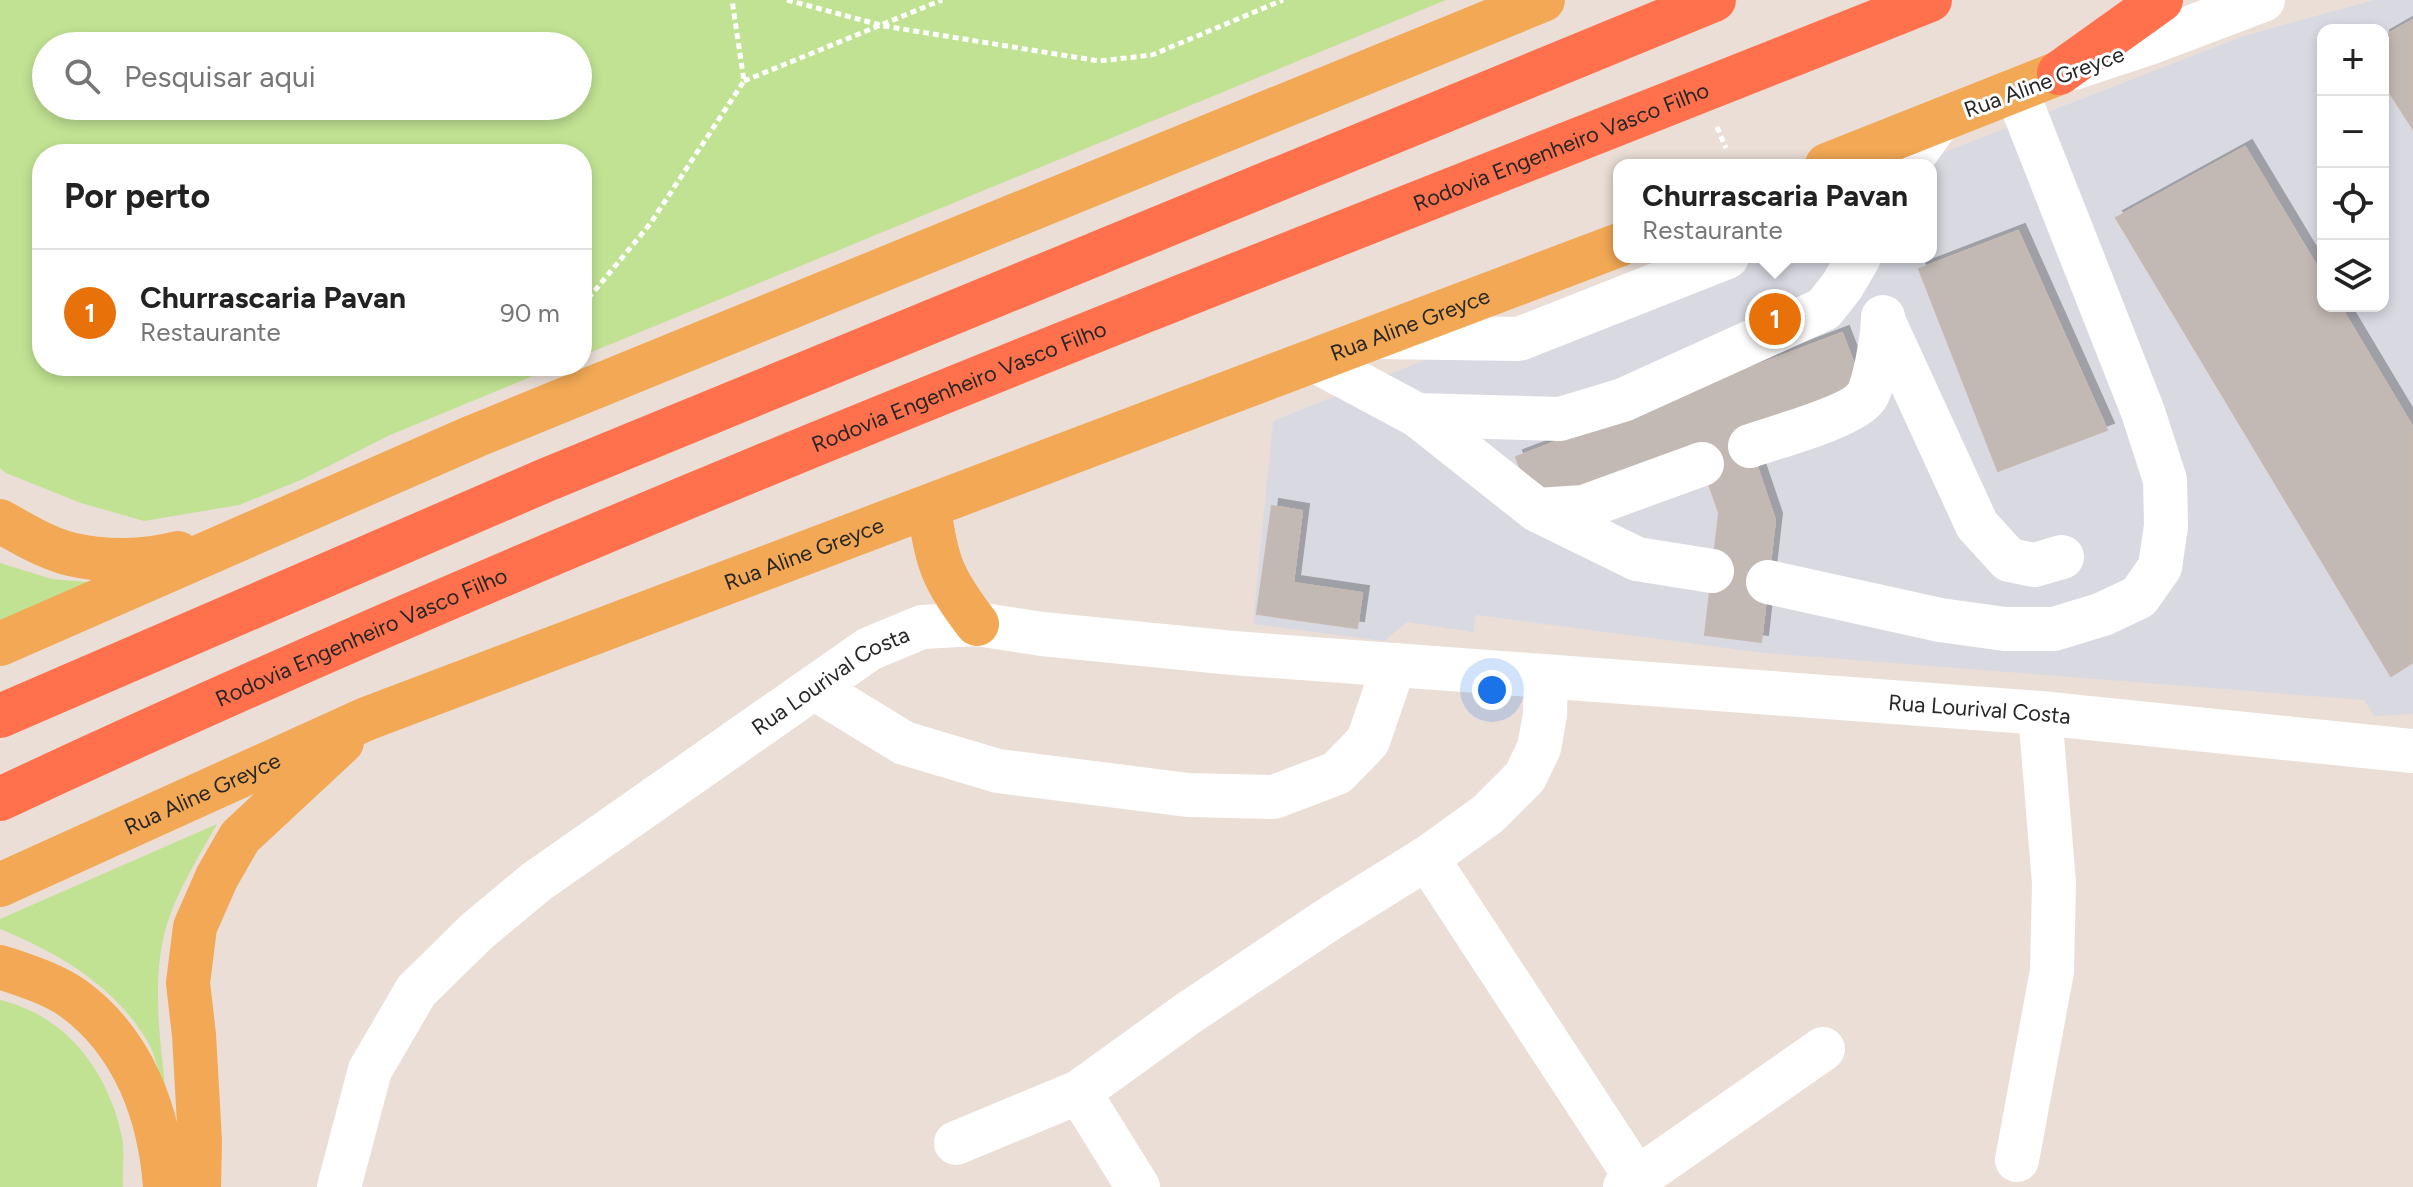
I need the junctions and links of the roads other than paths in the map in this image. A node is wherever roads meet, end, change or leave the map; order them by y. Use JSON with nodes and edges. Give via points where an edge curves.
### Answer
{"nodes":[{"id":1,"x":1543,"y":0,"type":"edge"},
{"id":2,"x":1714,"y":0,"type":"edge"},
{"id":3,"x":1930,"y":0,"type":"edge"},
{"id":4,"x":2161,"y":0,"type":"edge"},
{"id":5,"x":2263,"y":0,"type":"edge"},
{"id":6,"x":2059,"y":73,"type":"junction"},
{"id":7,"x":2016,"y":90,"type":"junction"},
{"id":8,"x":1923,"y":143,"type":"edge"},
{"id":9,"x":1853,"y":159,"type":"edge"},
{"id":10,"x":1894,"y":159,"type":"edge"},
{"id":11,"x":1613,"y":247,"type":"edge"},
{"id":12,"x":1712,"y":263,"type":"edge"},
{"id":13,"x":1858,"y":263,"type":"edge"},
{"id":14,"x":1864,"y":263,"type":"edge"},
{"id":15,"x":1883,"y":320,"type":"junction"},
{"id":16,"x":1377,"y":337,"type":"junction"},
{"id":17,"x":1314,"y":360,"type":"junction"},
{"id":18,"x":1417,"y":415,"type":"junction"},
{"id":19,"x":1750,"y":446,"type":"dead end"},
{"id":20,"x":1702,"y":464,"type":"dead end"},
{"id":21,"x":929,"y":507,"type":"junction"},
{"id":22,"x":1537,"y":510,"type":"junction"},
{"id":23,"x":0,"y":521,"type":"edge"},
{"id":24,"x":258,"y":532,"type":"junction"},
{"id":25,"x":2062,"y":557,"type":"dead end"},
{"id":26,"x":1712,"y":571,"type":"tunnel mouth"},
{"id":27,"x":1768,"y":582,"type":"tunnel mouth"},
{"id":28,"x":977,"y":624,"type":"junction"},
{"id":29,"x":0,"y":644,"type":"edge"},
{"id":30,"x":1394,"y":665,"type":"junction"},
{"id":31,"x":1546,"y":677,"type":"junction"},
{"id":32,"x":814,"y":688,"type":"junction"},
{"id":33,"x":2040,"y":713,"type":"junction"},
{"id":34,"x":0,"y":716,"type":"edge"},
{"id":35,"x":366,"y":719,"type":"junction"},
{"id":36,"x":2413,"y":751,"type":"edge"},
{"id":37,"x":0,"y":799,"type":"edge"},
{"id":38,"x":1427,"y":858,"type":"junction"},
{"id":39,"x":0,"y":885,"type":"edge"},
{"id":40,"x":0,"y":967,"type":"edge"},
{"id":41,"x":1823,"y":1049,"type":"dead end"},
{"id":42,"x":1079,"y":1092,"type":"junction"},
{"id":43,"x":956,"y":1143,"type":"dead end"},
{"id":44,"x":2017,"y":1160,"type":"dead end"},
{"id":45,"x":1631,"y":1183,"type":"edge"},
{"id":46,"x":165,"y":1187,"type":"edge"},
{"id":47,"x":199,"y":1187,"type":"edge"},
{"id":48,"x":339,"y":1187,"type":"edge"},
{"id":49,"x":1138,"y":1187,"type":"edge"}],
"edges":[{"from":1,"to":24,"type":"main road","via":[[475,436]]},
{"from":2,"to":34,"type":"highway","via":[[575,468]]},
{"from":3,"to":37,"type":"highway","name":"Rodovia Engenheiro Vasco Filho","via":[[518,568],[216,698]]},
{"from":4,"to":6,"type":"highway"},
{"from":5,"to":6,"type":"street","name":"Rua Aline Greyce"},
{"from":6,"to":7,"type":"main road","name":"Rua Aline Greyce"},
{"from":7,"to":8,"type":"main road","name":"Rua Aline Greyce"},
{"from":7,"to":27,"type":"street","via":[[2165,480],[2160,567],[2139,597],[2054,629],[1940,620]]},
{"from":8,"to":9,"type":"main road","name":"Rua Aline Greyce"},
{"from":8,"to":10,"type":"street"},
{"from":11,"to":16,"type":"main road","name":"Rua Aline Greyce"},
{"from":12,"to":16,"type":"street","via":[[1519,339]]},
{"from":13,"to":18,"type":"street","via":[[1824,309],[1623,400],[1560,419]]},
{"from":14,"to":15,"type":"street"},
{"from":15,"to":19,"type":"street","via":[[1866,397],[1845,413]]},
{"from":15,"to":25,"type":"street","via":[[1977,525],[2009,560],[2034,565]]},
{"from":16,"to":17,"type":"main road","name":"Rua Aline Greyce"},
{"from":17,"to":18,"type":"street"},
{"from":17,"to":21,"type":"main road","name":"Rua Aline Greyce"},
{"from":18,"to":22,"type":"street"},
{"from":20,"to":22,"type":"street","via":[[1584,507]]},
{"from":21,"to":28,"type":"main road","via":[[950,589]]},
{"from":21,"to":35,"type":"main road","name":"Rua Aline Greyce"},
{"from":22,"to":26,"type":"street","via":[[1637,559]]},
{"from":23,"to":24,"type":"main road","via":[[68,553],[112,559],[159,558]]},
{"from":24,"to":29,"type":"main road"},
{"from":28,"to":30,"type":"street","name":"Rua Lourival Costa"},
{"from":28,"to":32,"type":"street","name":"Rua Lourival Costa","via":[[922,627],[869,649]]},
{"from":30,"to":31,"type":"street","name":"Rua Lourival Costa"},
{"from":30,"to":32,"type":"street","via":[[1368,741],[1337,773],[1274,797],[1188,795],[998,771],[904,743]]},
{"from":31,"to":33,"type":"street","name":"Rua Lourival Costa"},
{"from":31,"to":38,"type":"street","via":[[1539,748],[1525,777],[1488,814]]},
{"from":32,"to":48,"type":"street","name":"Rua Lourival Costa","via":[[536,882],[416,991],[370,1070]]},
{"from":33,"to":36,"type":"street","name":"Rua Lourival Costa"},
{"from":33,"to":44,"type":"street","via":[[2054,883],[2052,971]]},
{"from":35,"to":39,"type":"main road","name":"Rua Aline Greyce"},
{"from":35,"to":47,"type":"main road","via":[[240,837],[195,927],[188,983]]},
{"from":38,"to":42,"type":"street","via":[[1190,1012]]},
{"from":38,"to":45,"type":"street"},
{"from":40,"to":46,"type":"main road","via":[[73,999],[127,1056],[150,1107]]},
{"from":41,"to":45,"type":"street"},
{"from":42,"to":43,"type":"street"},
{"from":42,"to":49,"type":"street"}]}
